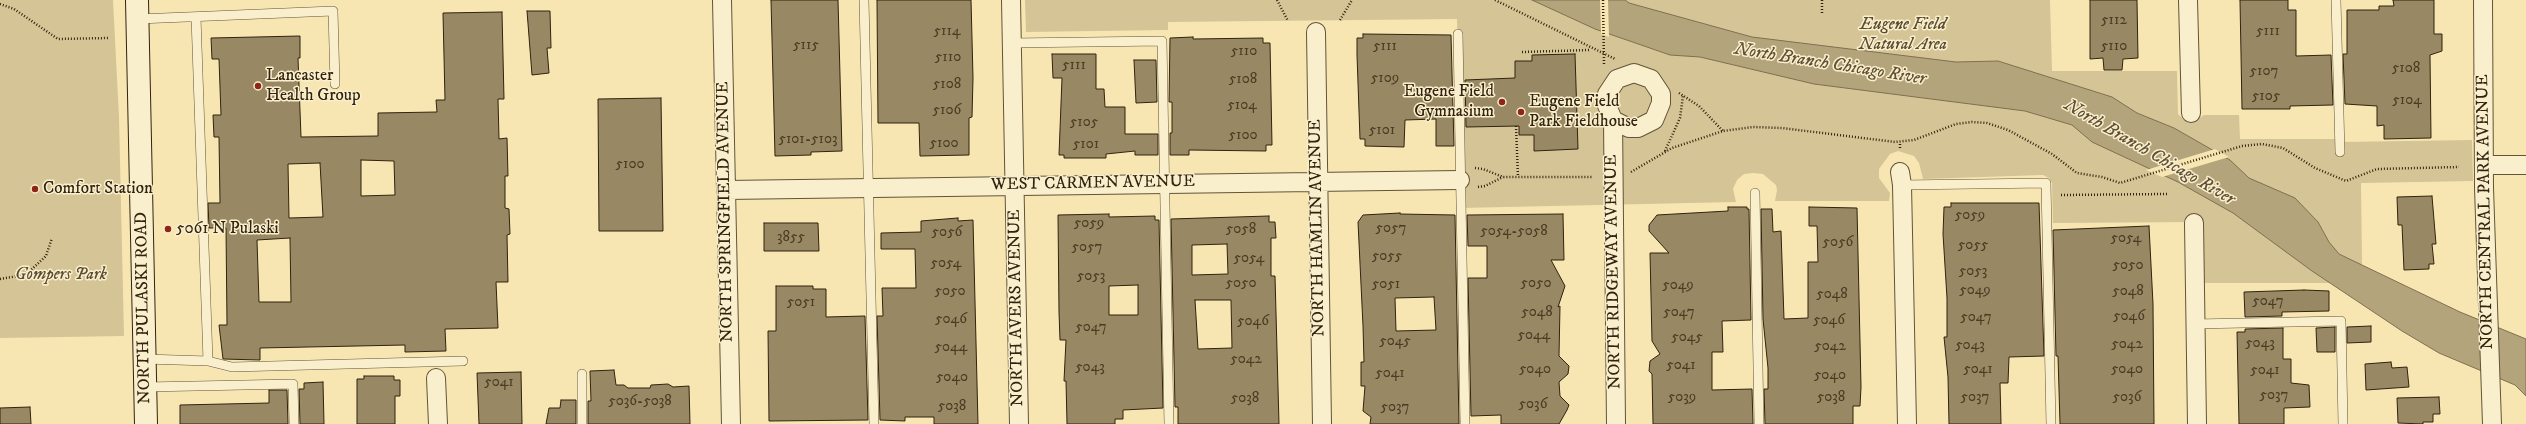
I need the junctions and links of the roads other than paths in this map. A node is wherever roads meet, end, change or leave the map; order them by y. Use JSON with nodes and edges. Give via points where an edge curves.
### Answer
{"nodes":[{"id":1,"x":722,"y":0,"type":"edge"},
{"id":2,"x":864,"y":0,"type":"edge"},
{"id":3,"x":1011,"y":0,"type":"edge"},
{"id":4,"x":2188,"y":0,"type":"edge"},
{"id":5,"x":2336,"y":0,"type":"edge"},
{"id":6,"x":2482,"y":0,"type":"edge"},
{"id":7,"x":138,"y":10,"type":"edge"},
{"id":8,"x":196,"y":17,"type":"junction"},
{"id":9,"x":1316,"y":32,"type":"dead end"},
{"id":10,"x":1458,"y":34,"type":"dead end"},
{"id":11,"x":1012,"y":42,"type":"junction"},
{"id":12,"x":335,"y":84,"type":"dead end"},
{"id":13,"x":2191,"y":113,"type":"dead end"},
{"id":14,"x":1613,"y":120,"type":"dead end"},
{"id":15,"x":2340,"y":152,"type":"dead end"},
{"id":16,"x":2484,"y":165,"type":"junction"},
{"id":17,"x":2526,"y":165,"type":"edge"},
{"id":18,"x":1460,"y":177,"type":"junction"},
{"id":19,"x":1901,"y":179,"type":"joint"},
{"id":20,"x":1317,"y":180,"type":"junction"},
{"id":21,"x":1164,"y":183,"type":"junction"},
{"id":22,"x":1015,"y":185,"type":"junction"},
{"id":23,"x":869,"y":188,"type":"junction"},
{"id":24,"x":726,"y":190,"type":"junction"},
{"id":25,"x":1755,"y":193,"type":"dead end"},
{"id":26,"x":2194,"y":222,"type":"dead end"},
{"id":27,"x":2196,"y":324,"type":"junction"},
{"id":28,"x":145,"y":359,"type":"junction"},
{"id":29,"x":208,"y":361,"type":"junction"},
{"id":30,"x":462,"y":361,"type":"dead end"},
{"id":31,"x":582,"y":374,"type":"dead end"},
{"id":32,"x":436,"y":378,"type":"dead end"},
{"id":33,"x":146,"y":387,"type":"junction"},
{"id":34,"x":146,"y":424,"type":"edge"},
{"id":35,"x":294,"y":424,"type":"edge"},
{"id":36,"x":438,"y":424,"type":"edge"},
{"id":37,"x":582,"y":424,"type":"edge"},
{"id":38,"x":731,"y":424,"type":"edge"},
{"id":39,"x":874,"y":424,"type":"edge"},
{"id":40,"x":1019,"y":424,"type":"edge"},
{"id":41,"x":1169,"y":424,"type":"edge"},
{"id":42,"x":1322,"y":424,"type":"edge"},
{"id":43,"x":1466,"y":424,"type":"edge"},
{"id":44,"x":1616,"y":424,"type":"edge"},
{"id":45,"x":1759,"y":424,"type":"edge"},
{"id":46,"x":1907,"y":424,"type":"edge"},
{"id":47,"x":2051,"y":424,"type":"edge"},
{"id":48,"x":2198,"y":424,"type":"edge"},
{"id":49,"x":2343,"y":424,"type":"edge"},
{"id":50,"x":2492,"y":424,"type":"edge"}],
"edges":[{"from":1,"to":24,"type":"street","name":"NORTH SPRINGFIELD AVENUE"},
{"from":2,"to":23,"type":"lane"},
{"from":3,"to":11,"type":"street","name":"NORTH AVERS AVENUE"},
{"from":4,"to":13,"type":"street"},
{"from":5,"to":15,"type":"lane"},
{"from":6,"to":16,"type":"street","name":"NORTH CENTRAL PARK AVENUE"},
{"from":7,"to":8,"type":"lane"},
{"from":7,"to":28,"type":"main road","name":"NORTH PULASKI ROAD"},
{"from":8,"to":12,"type":"lane","via":[[334,11]]},
{"from":8,"to":29,"type":"lane"},
{"from":9,"to":20,"type":"street","name":"NORTH HAMLIN AVENUE"},
{"from":10,"to":18,"type":"lane"},
{"from":11,"to":21,"type":"lane","via":[[1162,41]]},
{"from":11,"to":22,"type":"street","name":"NORTH AVERS AVENUE"},
{"from":14,"to":44,"type":"street","name":"NORTH RIDGEWAY AVENUE"},
{"from":16,"to":17,"type":"street"},
{"from":16,"to":50,"type":"street","name":"NORTH CENTRAL PARK AVENUE"},
{"from":18,"to":20,"type":"street","name":"WEST CARMEN AVENUE"},
{"from":18,"to":43,"type":"lane"},
{"from":19,"to":46,"type":"street"},
{"from":19,"to":47,"type":"lane","via":[[2046,183]]},
{"from":20,"to":21,"type":"street","name":"WEST CARMEN AVENUE"},
{"from":20,"to":42,"type":"street","name":"NORTH HAMLIN AVENUE"},
{"from":21,"to":22,"type":"street","name":"WEST CARMEN AVENUE"},
{"from":21,"to":41,"type":"lane"},
{"from":22,"to":23,"type":"street","name":"WEST CARMEN AVENUE"},
{"from":22,"to":40,"type":"street","name":"NORTH AVERS AVENUE"},
{"from":23,"to":24,"type":"street","name":"WEST CARMEN AVENUE"},
{"from":23,"to":39,"type":"lane"},
{"from":24,"to":38,"type":"street","name":"NORTH SPRINGFIELD AVENUE"},
{"from":25,"to":45,"type":"lane"},
{"from":26,"to":27,"type":"street"},
{"from":27,"to":48,"type":"street"},
{"from":27,"to":49,"type":"lane","via":[[2341,321]]},
{"from":28,"to":29,"type":"lane"},
{"from":28,"to":33,"type":"main road","name":"NORTH PULASKI ROAD"},
{"from":29,"to":30,"type":"lane","via":[[232,367]]},
{"from":31,"to":37,"type":"lane"},
{"from":32,"to":36,"type":"street"},
{"from":33,"to":34,"type":"main road","name":"NORTH PULASKI ROAD"},
{"from":33,"to":35,"type":"lane","via":[[293,384]]}]}
